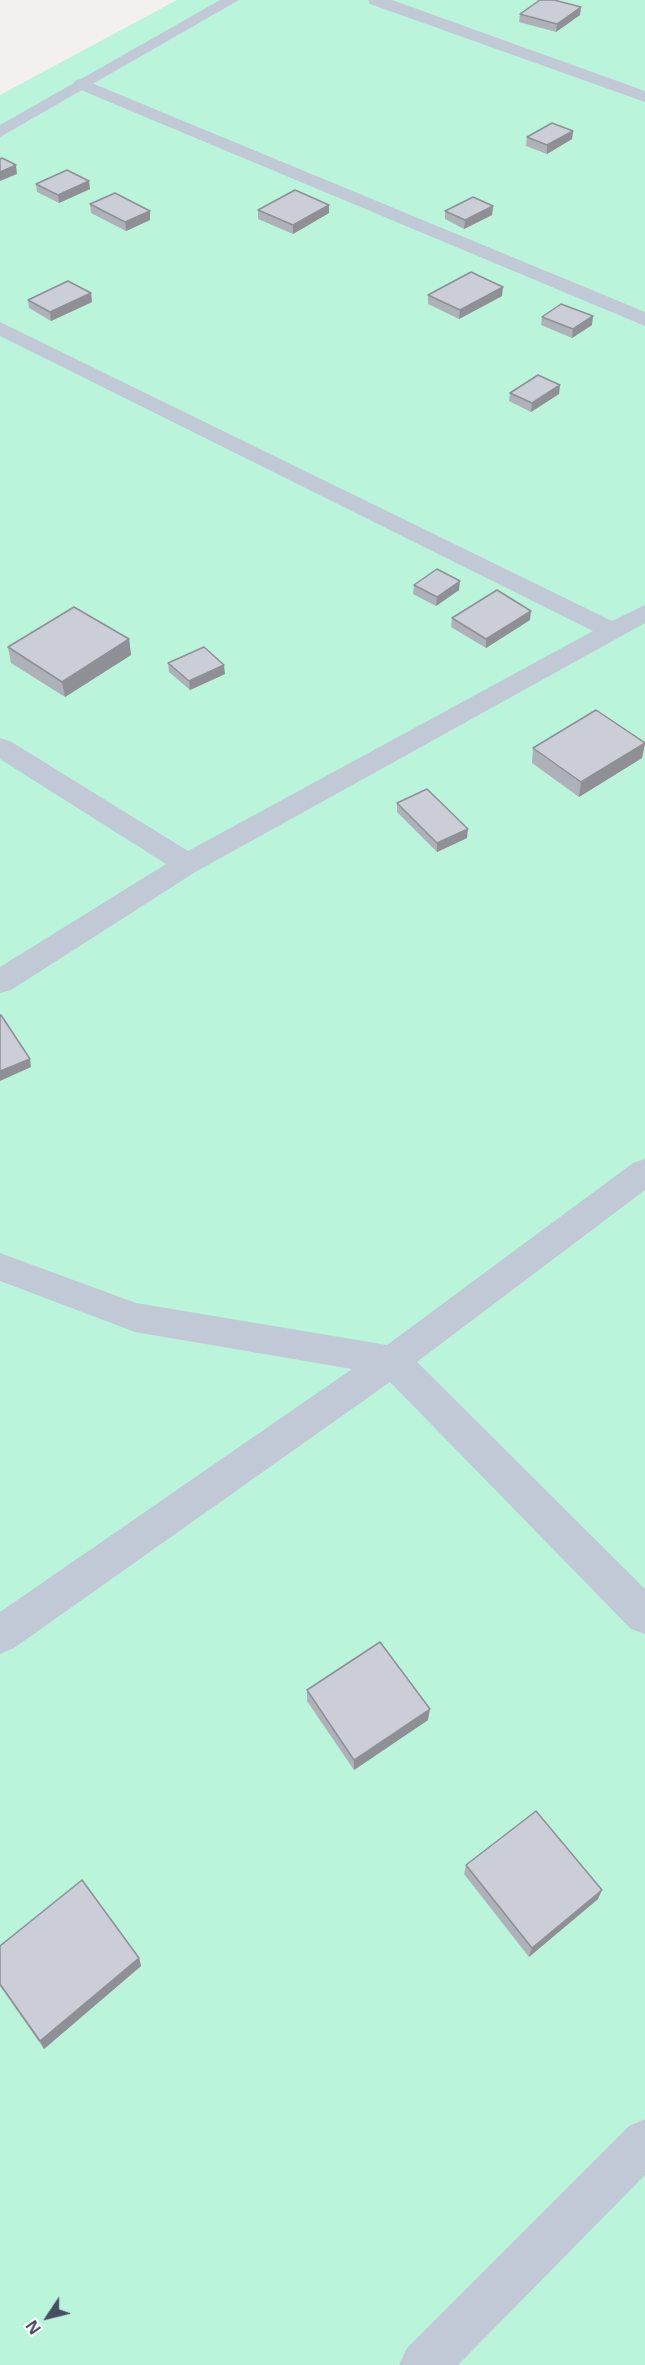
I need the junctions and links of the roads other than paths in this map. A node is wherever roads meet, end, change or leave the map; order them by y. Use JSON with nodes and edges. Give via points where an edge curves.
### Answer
{"nodes":[{"id":1,"x":231,"y":0,"type":"edge"},
{"id":2,"x":376,"y":0,"type":"edge"},
{"id":3,"x":82,"y":84,"type":"junction"},
{"id":4,"x":645,"y":97,"type":"edge"},
{"id":5,"x":0,"y":132,"type":"edge"},
{"id":6,"x":645,"y":320,"type":"edge"},
{"id":7,"x":0,"y":328,"type":"edge"},
{"id":8,"x":645,"y":613,"type":"edge"},
{"id":9,"x":613,"y":631,"type":"junction"},
{"id":10,"x":0,"y":747,"type":"edge"},
{"id":11,"x":187,"y":864,"type":"junction"},
{"id":12,"x":0,"y":982,"type":"edge"},
{"id":13,"x":645,"y":1172,"type":"edge"},
{"id":14,"x":0,"y":1267,"type":"edge"},
{"id":15,"x":392,"y":1361,"type":"junction"},
{"id":16,"x":645,"y":1616,"type":"edge"},
{"id":17,"x":0,"y":1635,"type":"edge"},
{"id":18,"x":645,"y":2142,"type":"edge"},
{"id":19,"x":424,"y":2365,"type":"edge"}],
"edges":[{"from":1,"to":3,"type":"lane"},
{"from":2,"to":4,"type":"street"},
{"from":3,"to":5,"type":"lane"},
{"from":3,"to":6,"type":"street"},
{"from":7,"to":9,"type":"street"},
{"from":8,"to":9,"type":"street"},
{"from":9,"to":11,"type":"street"},
{"from":10,"to":11,"type":"street"},
{"from":11,"to":12,"type":"street"},
{"from":13,"to":15,"type":"street"},
{"from":14,"to":15,"type":"street","via":[[135,1317]]},
{"from":15,"to":16,"type":"street"},
{"from":15,"to":17,"type":"street"},
{"from":18,"to":19,"type":"street"}]}
